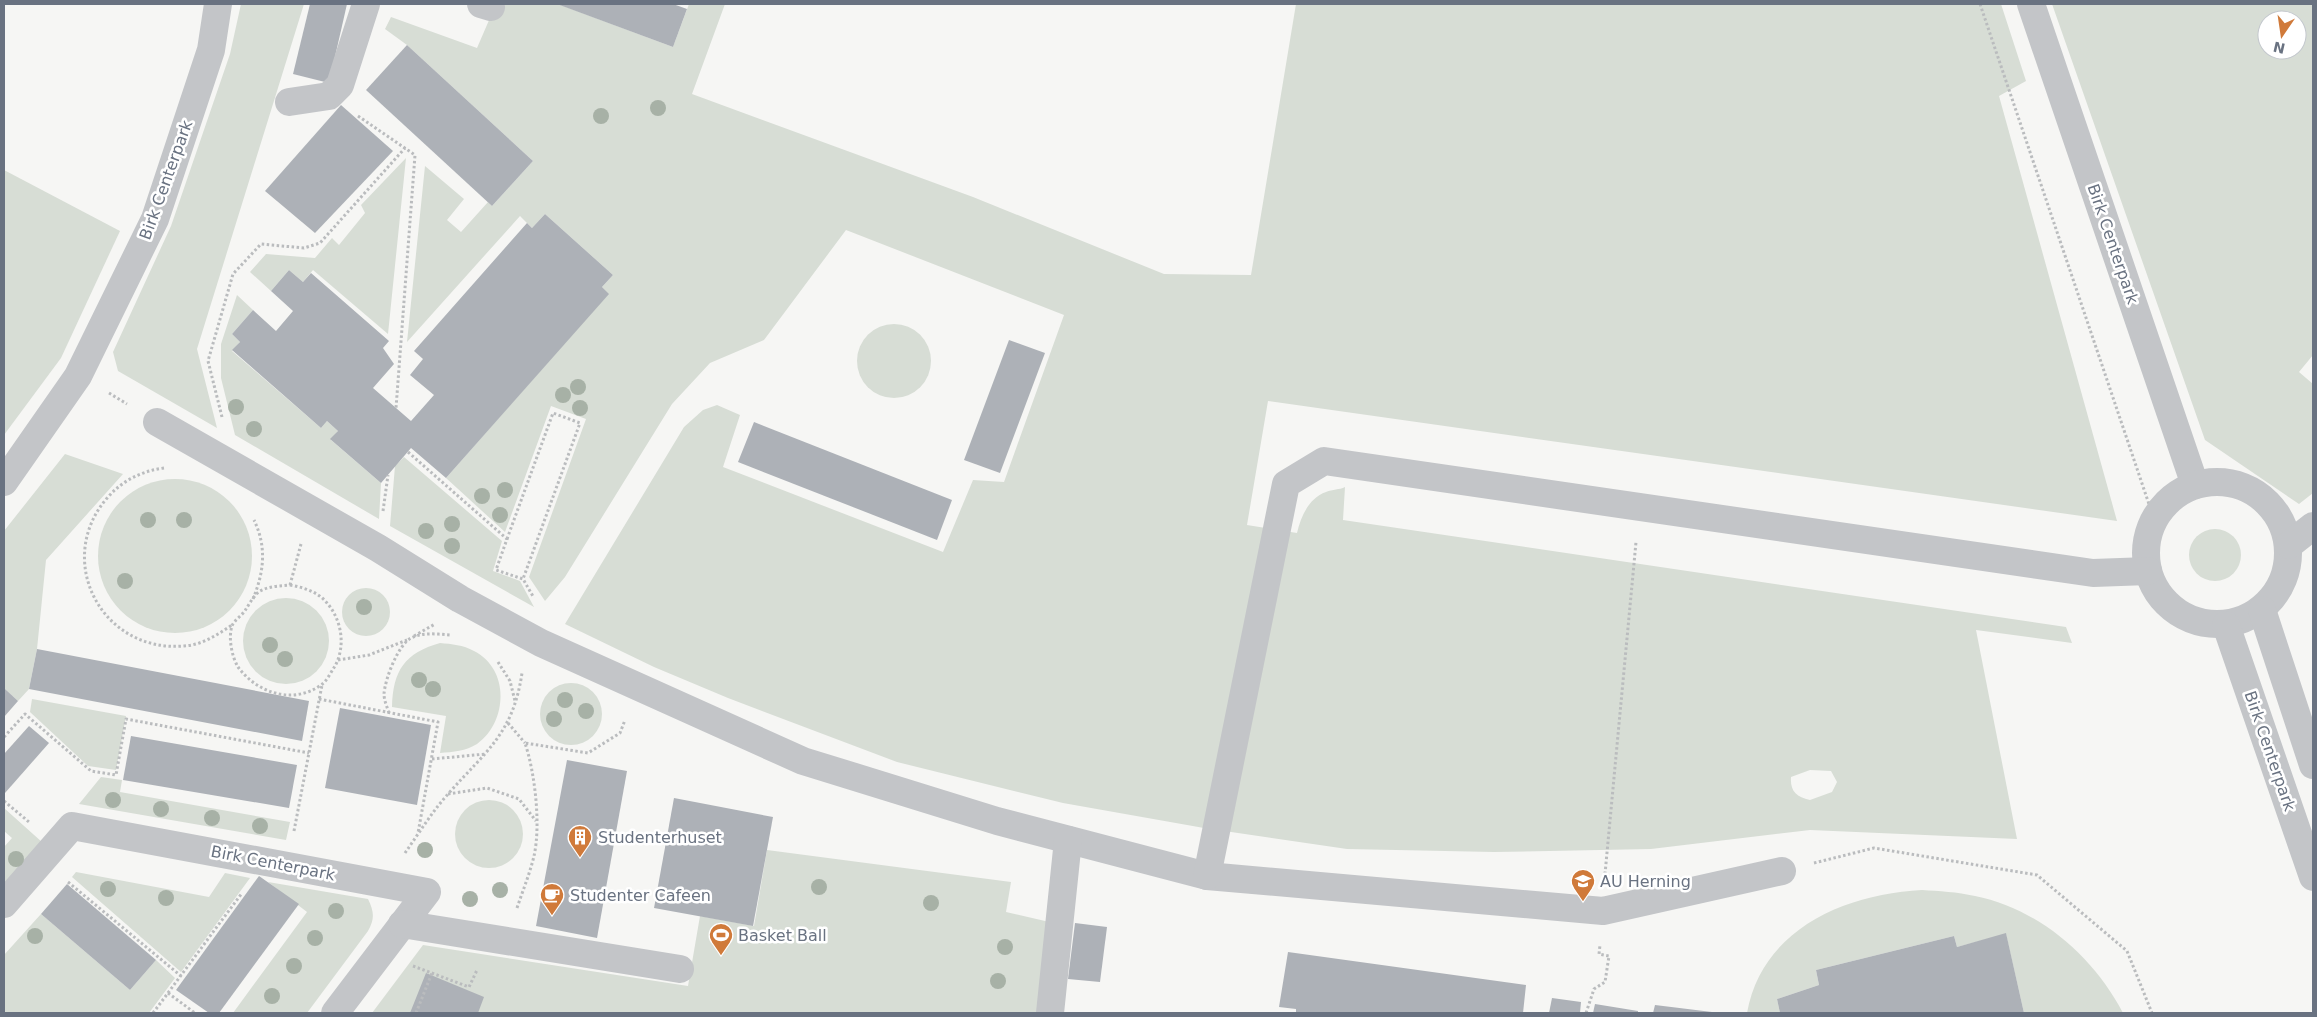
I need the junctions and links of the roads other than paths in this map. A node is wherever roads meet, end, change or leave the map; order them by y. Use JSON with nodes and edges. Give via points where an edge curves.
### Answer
{"nodes":[{"id":1,"x":218,"y":4,"type":"edge"},
{"id":2,"x":366,"y":4,"type":"edge"},
{"id":3,"x":2031,"y":4,"type":"edge"},
{"id":4,"x":289,"y":102,"type":"dead end"},
{"id":5,"x":157,"y":422,"type":"road end"},
{"id":6,"x":4,"y":482,"type":"edge"},
{"id":7,"x":2194,"y":485,"type":"junction"},
{"id":8,"x":2313,"y":526,"type":"edge"},
{"id":9,"x":2289,"y":545,"type":"junction"},
{"id":10,"x":2148,"y":572,"type":"junction"},
{"id":11,"x":2262,"y":610,"type":"junction"},
{"id":12,"x":2226,"y":625,"type":"junction"},
{"id":13,"x":2313,"y":765,"type":"edge"},
{"id":14,"x":1068,"y":840,"type":"junction"},
{"id":15,"x":1782,"y":870,"type":"road end"},
{"id":16,"x":1207,"y":876,"type":"junction"},
{"id":17,"x":2313,"y":877,"type":"edge"},
{"id":18,"x":4,"y":904,"type":"edge"},
{"id":19,"x":402,"y":924,"type":"junction"},
{"id":20,"x":680,"y":968,"type":"dead end"},
{"id":21,"x":335,"y":1013,"type":"edge"},
{"id":22,"x":1050,"y":1013,"type":"edge"}],
"edges":[{"from":1,"to":6,"type":"street","name":"Birk Centerpark","via":[[211,50],[156,219],[78,376]]},
{"from":2,"to":4,"type":"street","via":[[340,85],[329,96]]},
{"from":3,"to":7,"type":"street","name":"Birk Centerpark"},
{"from":5,"to":14,"type":"street","via":[[460,599],[527,635],[640,687],[803,761]]},
{"from":7,"to":9,"type":"street","via":[[2226,482],[2256,493],[2278,515]]},
{"from":7,"to":10,"type":"street","via":[[2171,498],[2154,519],[2146,545]]},
{"from":8,"to":9,"type":"street"},
{"from":9,"to":11,"type":"street","via":[[2288,570],[2278,592]]},
{"from":10,"to":12,"type":"street","via":[[2158,595],[2177,614],[2200,624]]},
{"from":10,"to":16,"type":"street","via":[[2093,573],[1324,461],[1286,484]]},
{"from":11,"to":12,"type":"street"},
{"from":11,"to":13,"type":"street"},
{"from":12,"to":17,"type":"street","name":"Birk Centerpark"},
{"from":14,"to":16,"type":"street"},
{"from":14,"to":22,"type":"street"},
{"from":15,"to":16,"type":"street","via":[[1603,911]]},
{"from":18,"to":19,"type":"street","name":"Birk Centerpark","via":[[72,826],[426,892]]},
{"from":19,"to":20,"type":"street"},
{"from":19,"to":21,"type":"street","name":"Birk Centerpark"}]}
